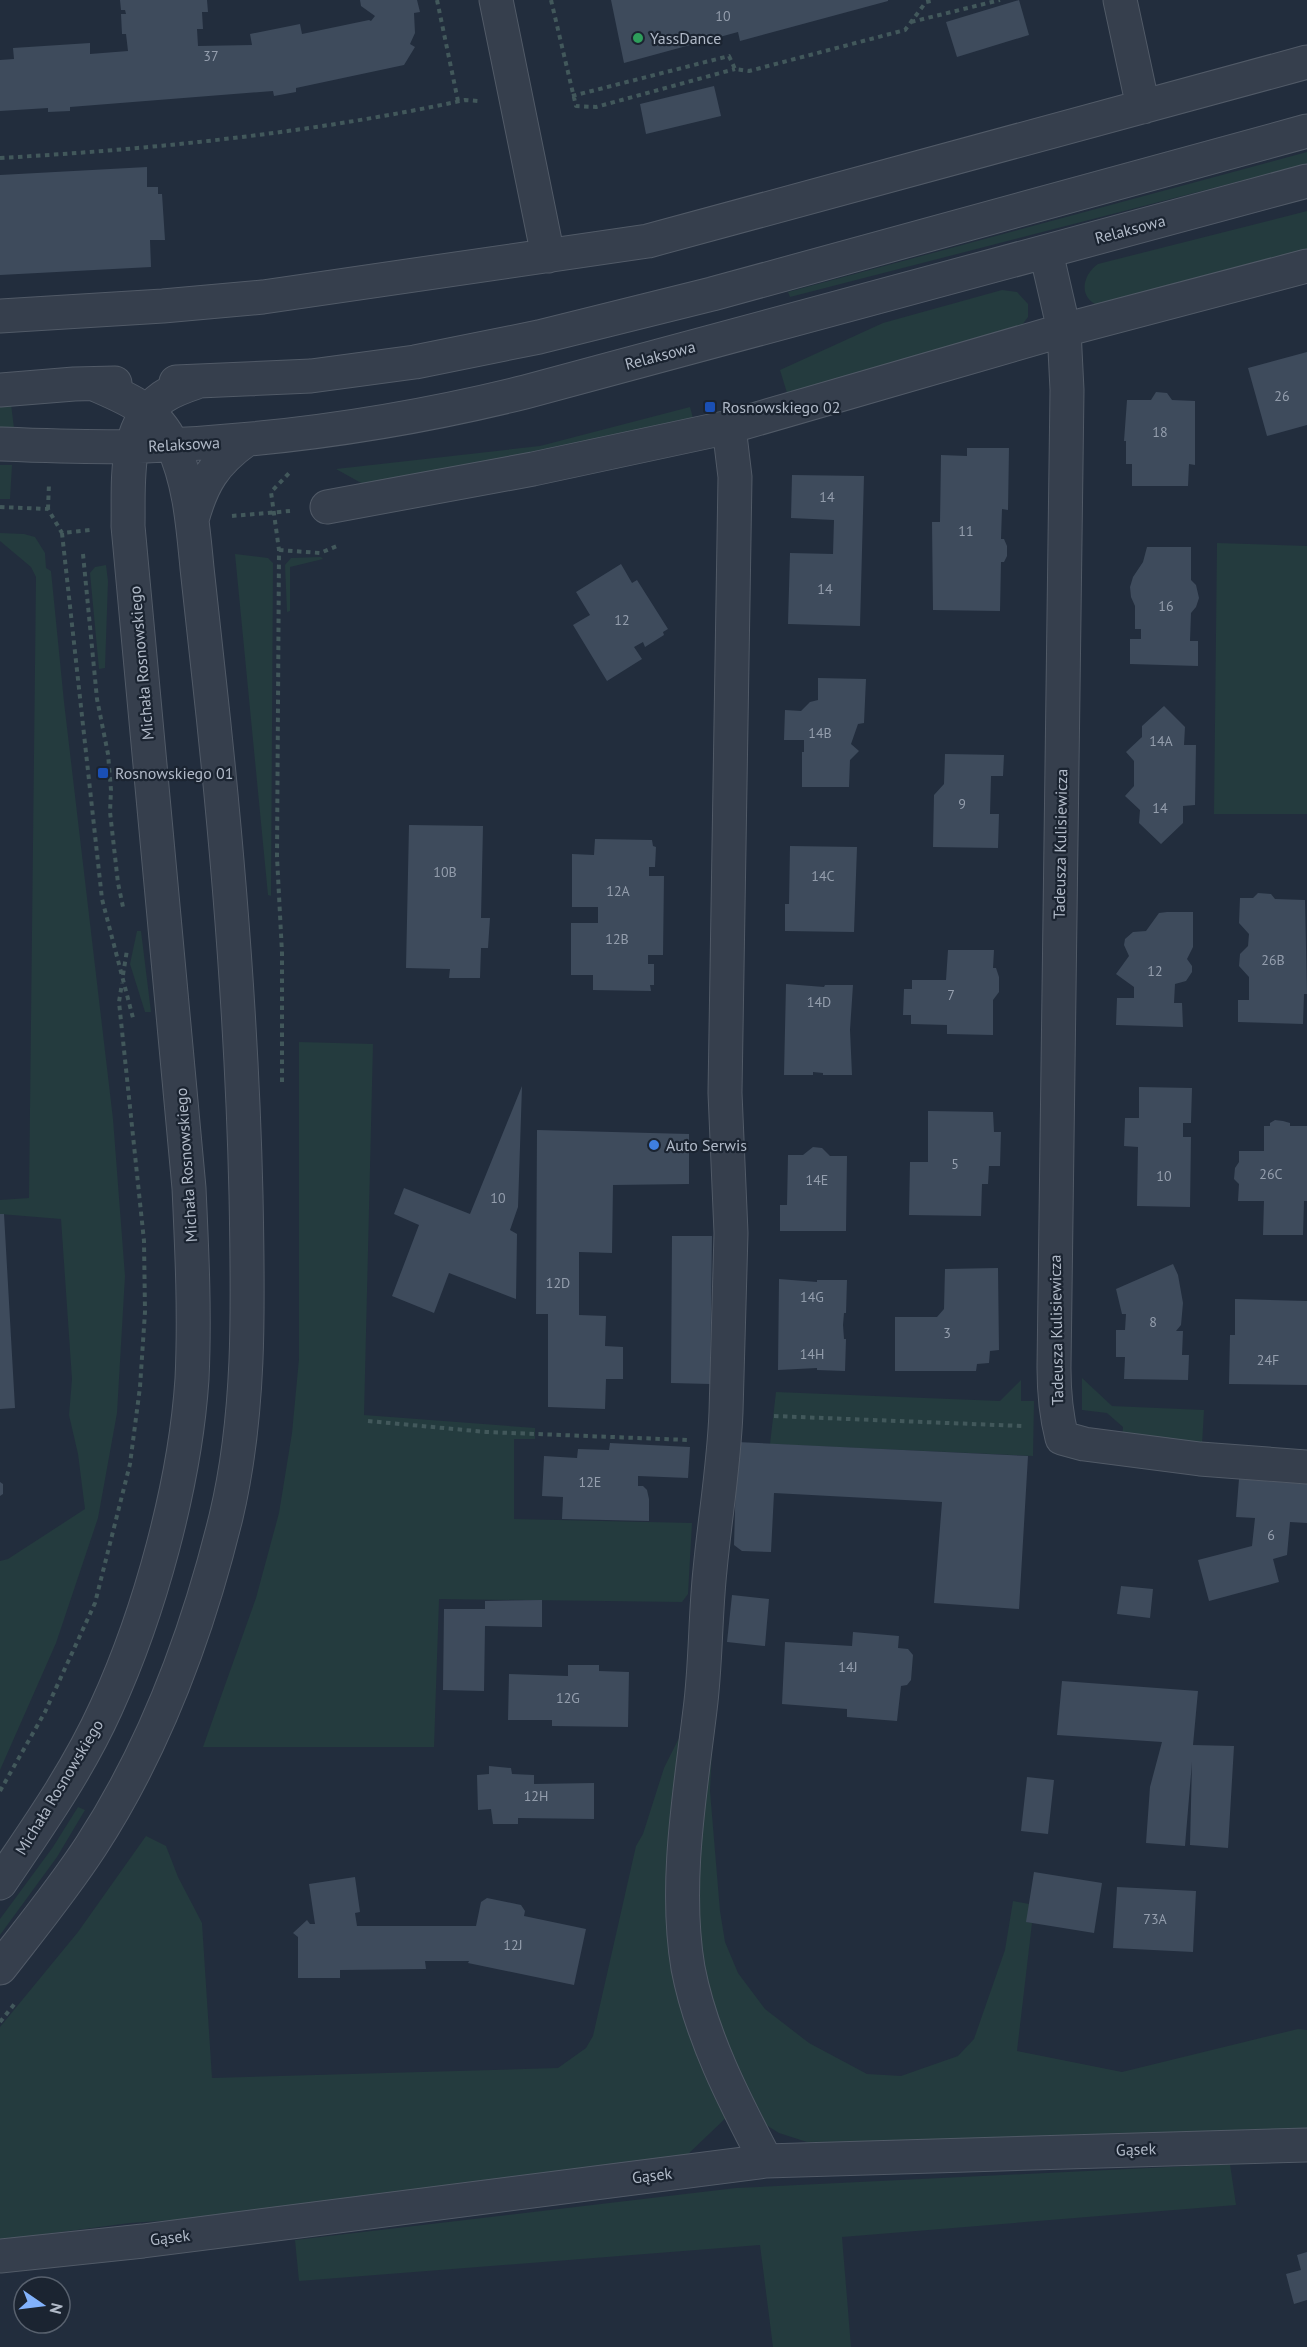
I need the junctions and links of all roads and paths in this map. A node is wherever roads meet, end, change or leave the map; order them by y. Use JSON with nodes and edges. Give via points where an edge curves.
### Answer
{"nodes":[{"id":1,"x":437,"y":0,"type":"edge"},
{"id":2,"x":496,"y":0,"type":"edge"},
{"id":3,"x":551,"y":0,"type":"edge"},
{"id":4,"x":935,"y":0,"type":"edge"},
{"id":5,"x":1000,"y":0,"type":"edge"},
{"id":6,"x":1120,"y":0,"type":"edge"},
{"id":7,"x":910,"y":23,"type":"junction"},
{"id":8,"x":1307,"y":62,"type":"edge"},
{"id":9,"x":735,"y":69,"type":"junction"},
{"id":10,"x":572,"y":96,"type":"junction"},
{"id":11,"x":465,"y":100,"type":"dead end"},
{"id":12,"x":458,"y":101,"type":"junction"},
{"id":13,"x":1143,"y":107,"type":"junction"},
{"id":14,"x":1307,"y":131,"type":"edge"},
{"id":15,"x":0,"y":158,"type":"edge"},
{"id":16,"x":1307,"y":181,"type":"edge"},
{"id":17,"x":1046,"y":252,"type":"junction"},
{"id":18,"x":548,"y":256,"type":"junction"},
{"id":19,"x":1307,"y":266,"type":"edge"},
{"id":20,"x":0,"y":316,"type":"edge"},
{"id":21,"x":1064,"y":330,"type":"junction"},
{"id":22,"x":197,"y":382,"type":"junction"},
{"id":23,"x":94,"y":384,"type":"junction"},
{"id":24,"x":0,"y":390,"type":"edge"},
{"id":25,"x":148,"y":411,"type":"junction"},
{"id":26,"x":729,"y":427,"type":"junction"},
{"id":27,"x":246,"y":440,"type":"junction"},
{"id":28,"x":0,"y":444,"type":"edge"},
{"id":29,"x":173,"y":445,"type":"junction"},
{"id":30,"x":131,"y":446,"type":"junction"},
{"id":31,"x":49,"y":479,"type":"dead end"},
{"id":32,"x":0,"y":507,"type":"edge"},
{"id":33,"x":327,"y":507,"type":"joint"},
{"id":34,"x":48,"y":509,"type":"junction"},
{"id":35,"x":231,"y":516,"type":"dead end"},
{"id":36,"x":192,"y":520,"type":"junction"},
{"id":37,"x":95,"y":530,"type":"dead end"},
{"id":38,"x":62,"y":533,"type":"junction"},
{"id":39,"x":83,"y":554,"type":"dead end"},
{"id":40,"x":124,"y":916,"type":"dead end"},
{"id":41,"x":128,"y":948,"type":"dead end"},
{"id":42,"x":123,"y":979,"type":"junction"},
{"id":43,"x":134,"y":1020,"type":"dead end"},
{"id":44,"x":774,"y":1416,"type":"dead end"},
{"id":45,"x":368,"y":1421,"type":"dead end"},
{"id":46,"x":1061,"y":1433,"type":"junction"},
{"id":47,"x":725,"y":1441,"type":"junction"},
{"id":48,"x":1307,"y":1467,"type":"edge"},
{"id":49,"x":0,"y":1791,"type":"edge"},
{"id":50,"x":0,"y":1883,"type":"edge"},
{"id":51,"x":0,"y":1968,"type":"edge"},
{"id":52,"x":1307,"y":2145,"type":"edge"},
{"id":53,"x":766,"y":2161,"type":"junction"},
{"id":54,"x":0,"y":2256,"type":"edge"}],
"edges":[{"from":1,"to":12,"type":"path"},
{"from":2,"to":18,"type":"street"},
{"from":3,"to":10,"type":"path"},
{"from":4,"to":7,"type":"path","via":[[926,2]]},
{"from":5,"to":7,"type":"path"},
{"from":6,"to":13,"type":"street"},
{"from":7,"to":9,"type":"path","via":[[905,30],[894,33],[749,71]]},
{"from":8,"to":13,"type":"street"},
{"from":9,"to":10,"type":"path","via":[[596,107],[576,106]]},
{"from":9,"to":10,"type":"path","via":[[729,56]]},
{"from":11,"to":12,"type":"path"},
{"from":12,"to":15,"type":"path","via":[[370,118],[155,147]]},
{"from":13,"to":18,"type":"street","via":[[655,239]]},
{"from":14,"to":22,"type":"street","via":[[712,294],[539,337],[414,362],[311,376]]},
{"from":16,"to":17,"type":"street","name":"Relaksowa"},
{"from":17,"to":21,"type":"street","name":"Tadeusza Kulisiewicza"},
{"from":17,"to":27,"type":"street","name":"Relaksowa","via":[[485,402],[351,428]]},
{"from":18,"to":20,"type":"street","via":[[236,300]]},
{"from":19,"to":21,"type":"street"},
{"from":21,"to":26,"type":"street"},
{"from":21,"to":46,"type":"street","name":"Tadeusza Kulisiewicza","via":[[1067,390],[1054,1368]]},
{"from":22,"to":23,"type":"street"},
{"from":22,"to":25,"type":"street","name":"Michała Rosnowskiego","via":[[161,398]]},
{"from":23,"to":24,"type":"street"},
{"from":23,"to":25,"type":"street"},
{"from":25,"to":29,"type":"street"},
{"from":25,"to":30,"type":"street","name":"Michała Rosnowskiego"},
{"from":26,"to":33,"type":"street","via":[[533,470]]},
{"from":26,"to":47,"type":"street","via":[[735,477],[725,1093],[731,1233]]},
{"from":27,"to":29,"type":"street","name":"Relaksowa"},
{"from":27,"to":36,"type":"street","via":[[218,463],[198,499]]},
{"from":28,"to":30,"type":"street","name":"Relaksowa"},
{"from":29,"to":30,"type":"street","name":"Relaksowa"},
{"from":29,"to":36,"type":"street"},
{"from":30,"to":50,"type":"street","name":"Michała Rosnowskiego","via":[[129,538],[189,1188],[194,1284],[192,1381],[179,1475],[158,1564],[133,1641],[106,1708],[79,1760]]},
{"from":31,"to":34,"type":"path"},
{"from":32,"to":34,"type":"path"},
{"from":33,"to":35,"type":"path"},
{"from":34,"to":38,"type":"path"},
{"from":36,"to":51,"type":"street","via":[[235,937],[244,1099],[247,1352],[240,1431],[227,1512],[207,1589],[147,1746],[94,1842]]},
{"from":37,"to":38,"type":"path"},
{"from":38,"to":42,"type":"path","via":[[102,899]]},
{"from":39,"to":40,"type":"path"},
{"from":41,"to":42,"type":"path"},
{"from":42,"to":43,"type":"path"},
{"from":42,"to":49,"type":"path","via":[[119,1002],[144,1241],[145,1312],[130,1464],[95,1603],[45,1712]]},
{"from":44,"to":46,"type":"path"},
{"from":45,"to":47,"type":"path","via":[[486,1432]]},
{"from":46,"to":48,"type":"street","via":[[1084,1444],[1200,1459]]},
{"from":47,"to":53,"type":"street","via":[[710,1570],[701,1708],[690,1782],[681,1915],[700,2012],[718,2063]]},
{"from":52,"to":53,"type":"street","name":"Gąsek"},
{"from":53,"to":54,"type":"street","name":"Gąsek"}]}
